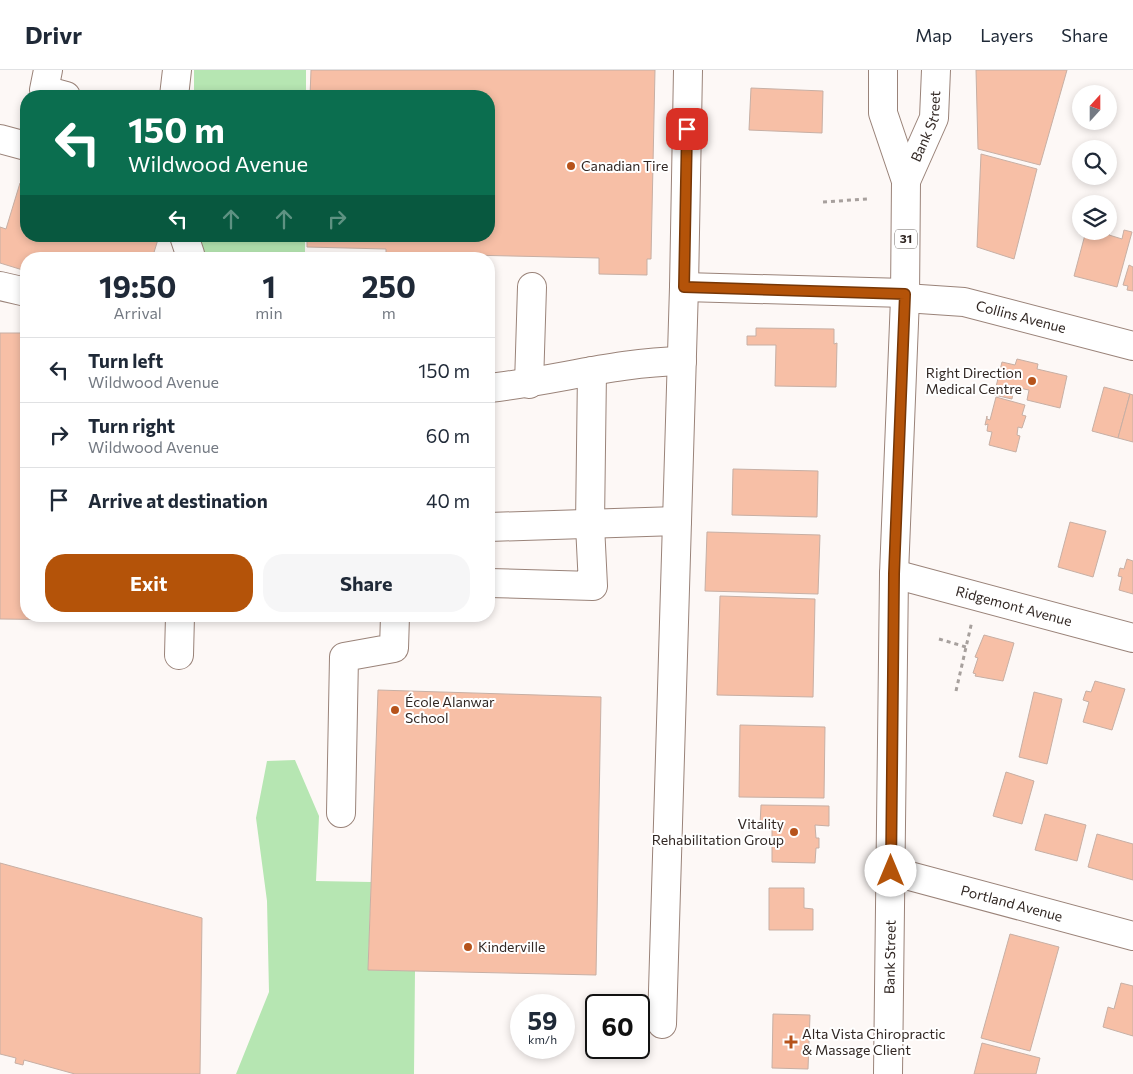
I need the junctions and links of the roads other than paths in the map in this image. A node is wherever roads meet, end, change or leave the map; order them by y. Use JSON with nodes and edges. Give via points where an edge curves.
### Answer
{"nodes":[{"id":1,"x":48,"y":70,"type":"edge"},
{"id":2,"x":177,"y":70,"type":"edge"},
{"id":3,"x":688,"y":70,"type":"edge"},
{"id":4,"x":883,"y":70,"type":"edge"},
{"id":5,"x":936,"y":70,"type":"edge"},
{"id":6,"x":44,"y":90,"type":"edge"},
{"id":7,"x":175,"y":90,"type":"edge"},
{"id":8,"x":0,"y":139,"type":"edge"},
{"id":9,"x":20,"y":144,"type":"edge"},
{"id":10,"x":906,"y":181,"type":"junction"},
{"id":11,"x":532,"y":287,"type":"dead end"},
{"id":12,"x":684,"y":287,"type":"junction"},
{"id":13,"x":905,"y":296,"type":"junction"},
{"id":14,"x":1133,"y":346,"type":"edge"},
{"id":15,"x":682,"y":361,"type":"junction"},
{"id":16,"x":592,"y":370,"type":"junction"},
{"id":17,"x":529,"y":384,"type":"junction"},
{"id":18,"x":495,"y":387,"type":"edge"},
{"id":19,"x":677,"y":521,"type":"junction"},
{"id":20,"x":590,"y":525,"type":"junction"},
{"id":21,"x":495,"y":527,"type":"edge"},
{"id":22,"x":894,"y":574,"type":"junction"},
{"id":23,"x":495,"y":583,"type":"edge"},
{"id":24,"x":180,"y":622,"type":"edge"},
{"id":25,"x":395,"y":622,"type":"edge"},
{"id":26,"x":1133,"y":638,"type":"edge"},
{"id":27,"x":179,"y":655,"type":"dead end"},
{"id":28,"x":341,"y":813,"type":"dead end"},
{"id":29,"x":891,"y":871,"type":"junction"},
{"id":30,"x":1133,"y":936,"type":"edge"},
{"id":31,"x":662,"y":1024,"type":"dead end"},
{"id":32,"x":888,"y":1074,"type":"edge"}],
"edges":[{"from":1,"to":6,"type":"street"},
{"from":2,"to":7,"type":"street"},
{"from":3,"to":12,"type":"street"},
{"from":4,"to":10,"type":"street","name":"Bank Street","number":"31","via":[[883,113]]},
{"from":5,"to":10,"type":"street","name":"Bank Street","number":"31","via":[[934,118]]},
{"from":8,"to":9,"type":"street"},
{"from":10,"to":13,"type":"street","name":"Bank Street","number":"31"},
{"from":11,"to":17,"type":"street"},
{"from":12,"to":13,"type":"street","name":"Collins Avenue"},
{"from":12,"to":15,"type":"street"},
{"from":13,"to":14,"type":"street","name":"Collins Avenue","via":[[964,302]]},
{"from":13,"to":22,"type":"street","name":"Bank Street","number":"31"},
{"from":15,"to":16,"type":"street","via":[[648,361]]},
{"from":15,"to":19,"type":"street"},
{"from":16,"to":17,"type":"street"},
{"from":16,"to":20,"type":"street"},
{"from":17,"to":18,"type":"street"},
{"from":19,"to":20,"type":"street"},
{"from":19,"to":31,"type":"street"},
{"from":20,"to":21,"type":"street"},
{"from":20,"to":23,"type":"street","via":[[593,586]]},
{"from":22,"to":26,"type":"street","name":"Ridgemont Avenue"},
{"from":22,"to":29,"type":"street","name":"Bank Street","number":"31"},
{"from":24,"to":27,"type":"street"},
{"from":25,"to":28,"type":"street","via":[[394,648],[344,658]]},
{"from":29,"to":30,"type":"street","name":"Portland Avenue"},
{"from":29,"to":32,"type":"street","name":"Bank Street","number":"31"}]}
